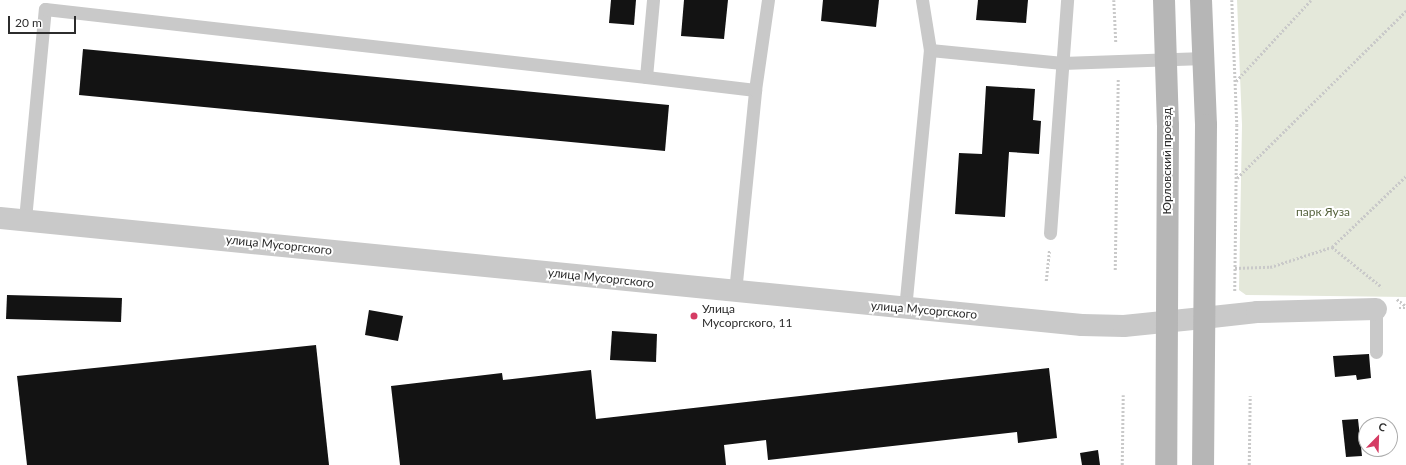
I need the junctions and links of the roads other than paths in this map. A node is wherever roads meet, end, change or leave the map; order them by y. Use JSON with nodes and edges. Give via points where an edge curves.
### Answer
{"nodes":[{"id":1,"x":653,"y":0,"type":"edge"},
{"id":2,"x":768,"y":0,"type":"edge"},
{"id":3,"x":922,"y":0,"type":"edge"},
{"id":4,"x":1067,"y":0,"type":"edge"},
{"id":5,"x":1164,"y":0,"type":"edge"},
{"id":6,"x":1201,"y":0,"type":"edge"},
{"id":7,"x":930,"y":50,"type":"junction"},
{"id":8,"x":1167,"y":58,"type":"junction"},
{"id":9,"x":1204,"y":58,"type":"junction"},
{"id":10,"x":1062,"y":63,"type":"junction"},
{"id":11,"x":646,"y":77,"type":"junction"},
{"id":12,"x":755,"y":90,"type":"junction"},
{"id":13,"x":0,"y":218,"type":"edge"},
{"id":14,"x":25,"y":219,"type":"junction"},
{"id":15,"x":1050,"y":233,"type":"road end"},
{"id":16,"x":735,"y":292,"type":"junction"},
{"id":17,"x":905,"y":309,"type":"junction"},
{"id":18,"x":1376,"y":309,"type":"joint"},
{"id":19,"x":1203,"y":318,"type":"junction"},
{"id":20,"x":1165,"y":322,"type":"junction"},
{"id":21,"x":1376,"y":352,"type":"dead end"},
{"id":22,"x":1166,"y":465,"type":"edge"},
{"id":23,"x":1203,"y":465,"type":"edge"}],
"edges":[{"from":1,"to":11,"type":"lane"},
{"from":2,"to":12,"type":"lane"},
{"from":3,"to":7,"type":"lane"},
{"from":4,"to":10,"type":"lane"},
{"from":5,"to":8,"type":"main road","name":"Юрловский проезд"},
{"from":6,"to":9,"type":"main road"},
{"from":7,"to":10,"type":"lane"},
{"from":7,"to":17,"type":"lane"},
{"from":8,"to":9,"type":"lane"},
{"from":8,"to":10,"type":"lane"},
{"from":8,"to":20,"type":"main road","name":"Юрловский проезд"},
{"from":9,"to":19,"type":"main road"},
{"from":10,"to":15,"type":"lane"},
{"from":11,"to":12,"type":"lane"},
{"from":11,"to":14,"type":"lane","via":[[45,9]]},
{"from":12,"to":16,"type":"lane"},
{"from":13,"to":14,"type":"street","name":"улица Мусоргского"},
{"from":14,"to":16,"type":"street","name":"улица Мусоргского"},
{"from":16,"to":17,"type":"street","name":"улица Мусоргского"},
{"from":17,"to":20,"type":"street","name":"улица Мусоргского","via":[[1082,325]]},
{"from":18,"to":19,"type":"street","name":"улица Мусоргского","via":[[1235,314]]},
{"from":18,"to":21,"type":"lane"},
{"from":19,"to":20,"type":"street","name":"улица Мусоргского"},
{"from":19,"to":23,"type":"main road"},
{"from":20,"to":22,"type":"main road","name":"Юрловский проезд"}]}
